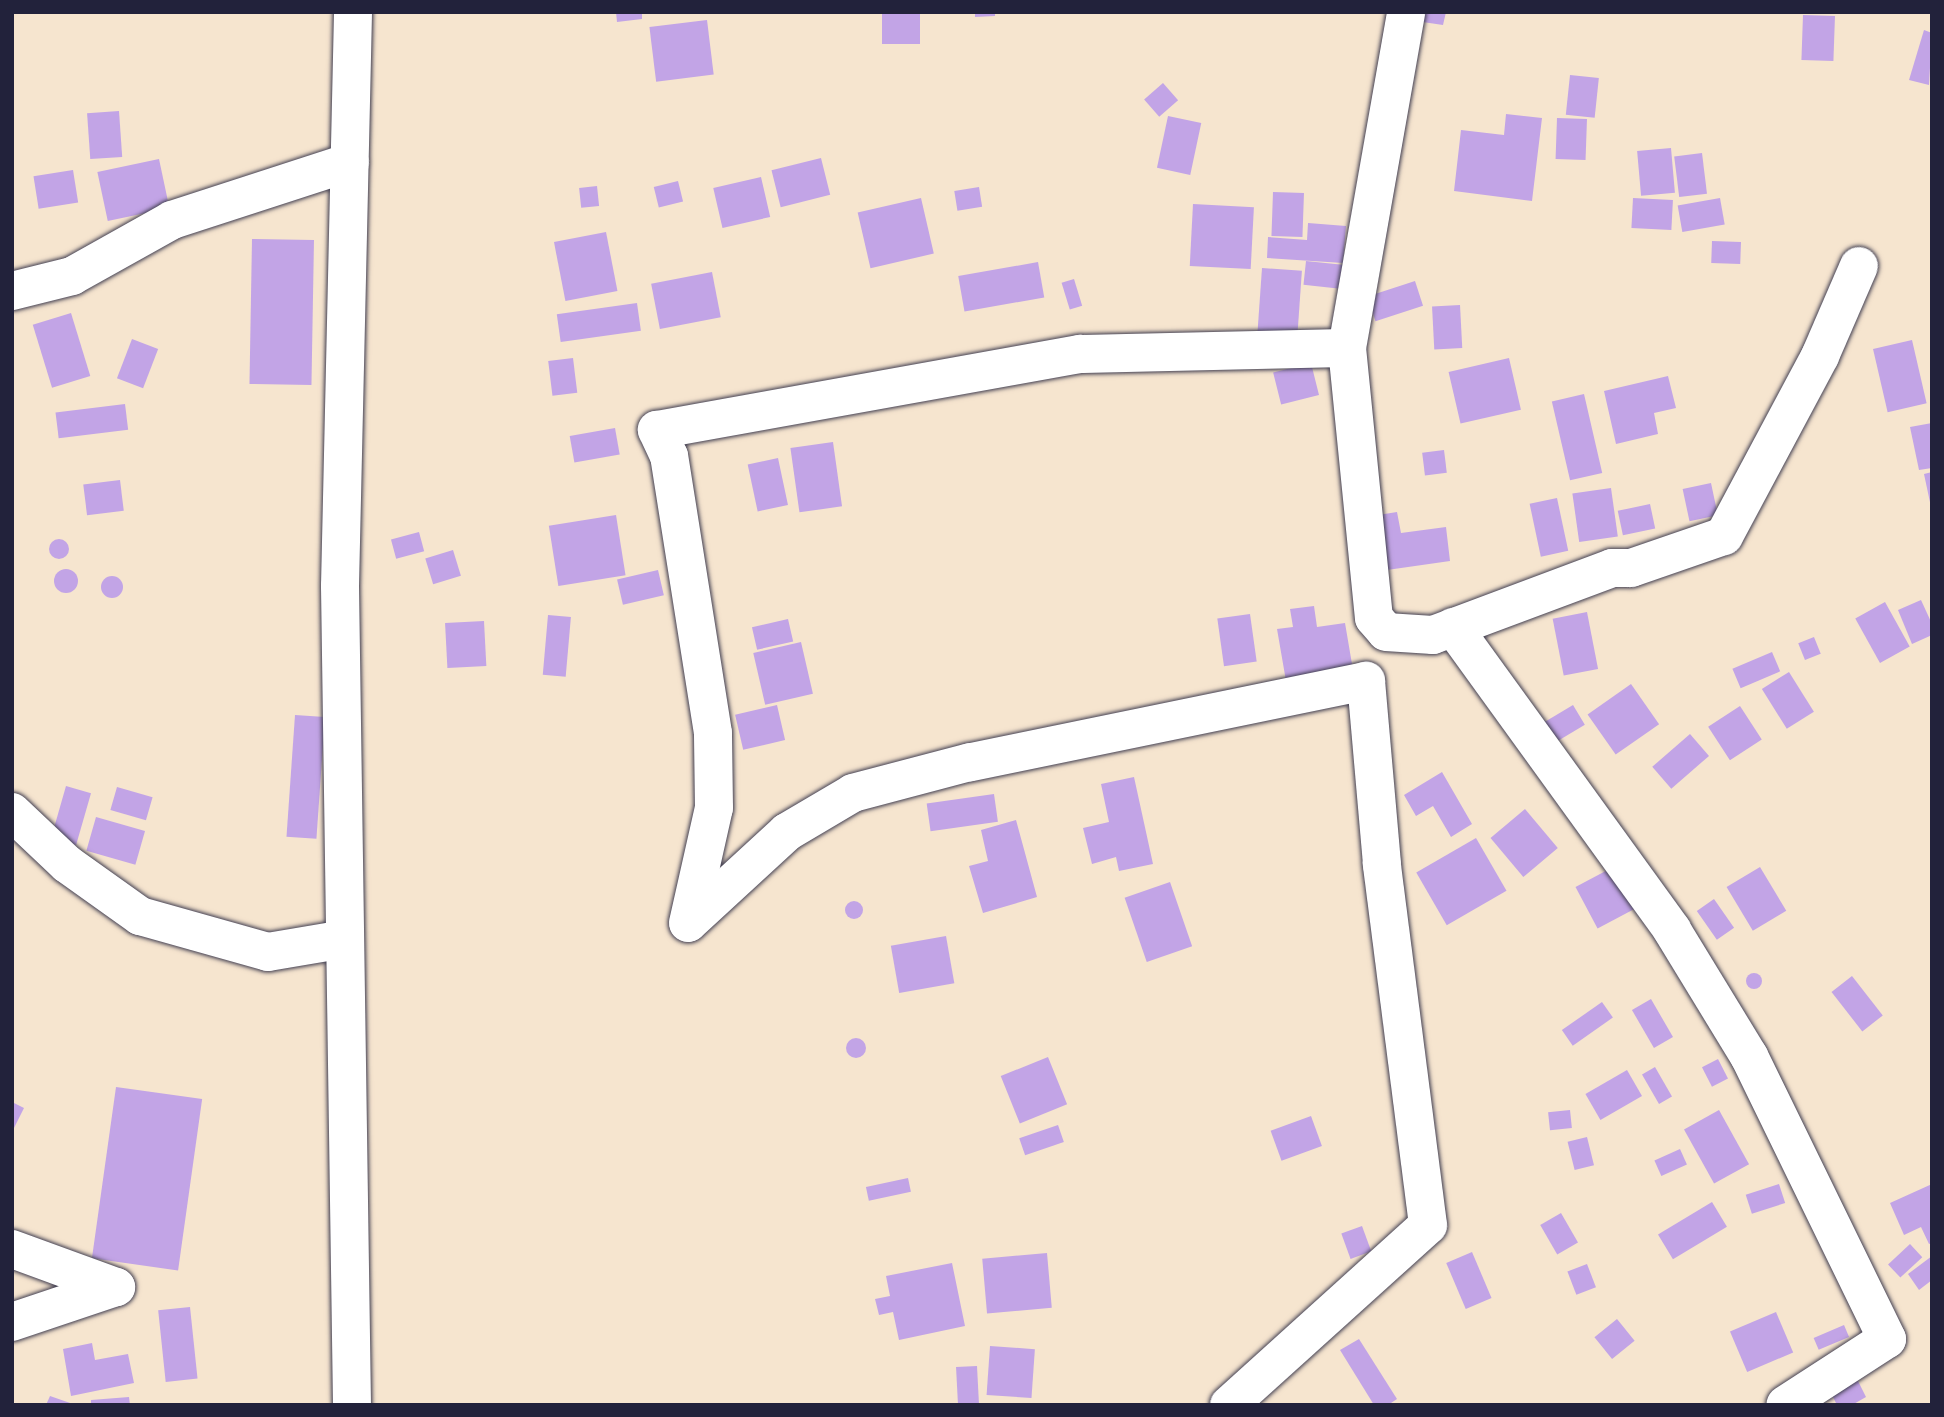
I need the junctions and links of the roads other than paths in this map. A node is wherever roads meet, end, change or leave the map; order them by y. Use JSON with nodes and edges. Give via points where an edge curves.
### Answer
{"nodes":[{"id":1,"x":353,"y":12,"type":"edge"},
{"id":2,"x":1406,"y":12,"type":"edge"},
{"id":3,"x":350,"y":162,"type":"junction"},
{"id":4,"x":1859,"y":266,"type":"dead end"},
{"id":5,"x":12,"y":291,"type":"edge"},
{"id":6,"x":1347,"y":348,"type":"junction"},
{"id":7,"x":1453,"y":627,"type":"junction"},
{"id":8,"x":12,"y":812,"type":"edge"},
{"id":9,"x":345,"y":939,"type":"junction"},
{"id":10,"x":12,"y":1250,"type":"edge"},
{"id":11,"x":12,"y":1322,"type":"edge"},
{"id":12,"x":352,"y":1405,"type":"edge"},
{"id":13,"x":1229,"y":1405,"type":"edge"},
{"id":14,"x":1785,"y":1405,"type":"edge"}],
"edges":[{"from":1,"to":3,"type":"street"},
{"from":2,"to":6,"type":"street"},
{"from":3,"to":5,"type":"street","via":[[172,220],[72,275]]},
{"from":3,"to":9,"type":"street","via":[[341,586]]},
{"from":4,"to":7,"type":"street","via":[[1820,356],[1724,536],[1631,568],[1612,569]]},
{"from":6,"to":7,"type":"street","via":[[1374,618],[1387,632],[1433,635]]},
{"from":6,"to":13,"type":"street","via":[[1080,354],[657,430],[669,456],[713,733],[714,808],[688,923],[787,832],[853,793],[970,762],[1366,681],[1382,864],[1428,1224]]},
{"from":7,"to":14,"type":"street","via":[[1672,930],[1735,1033],[1886,1339]]},
{"from":8,"to":9,"type":"street","via":[[67,864],[140,916],[268,952]]},
{"from":9,"to":12,"type":"street"},
{"from":10,"to":11,"type":"street","via":[[116,1287]]}]}
